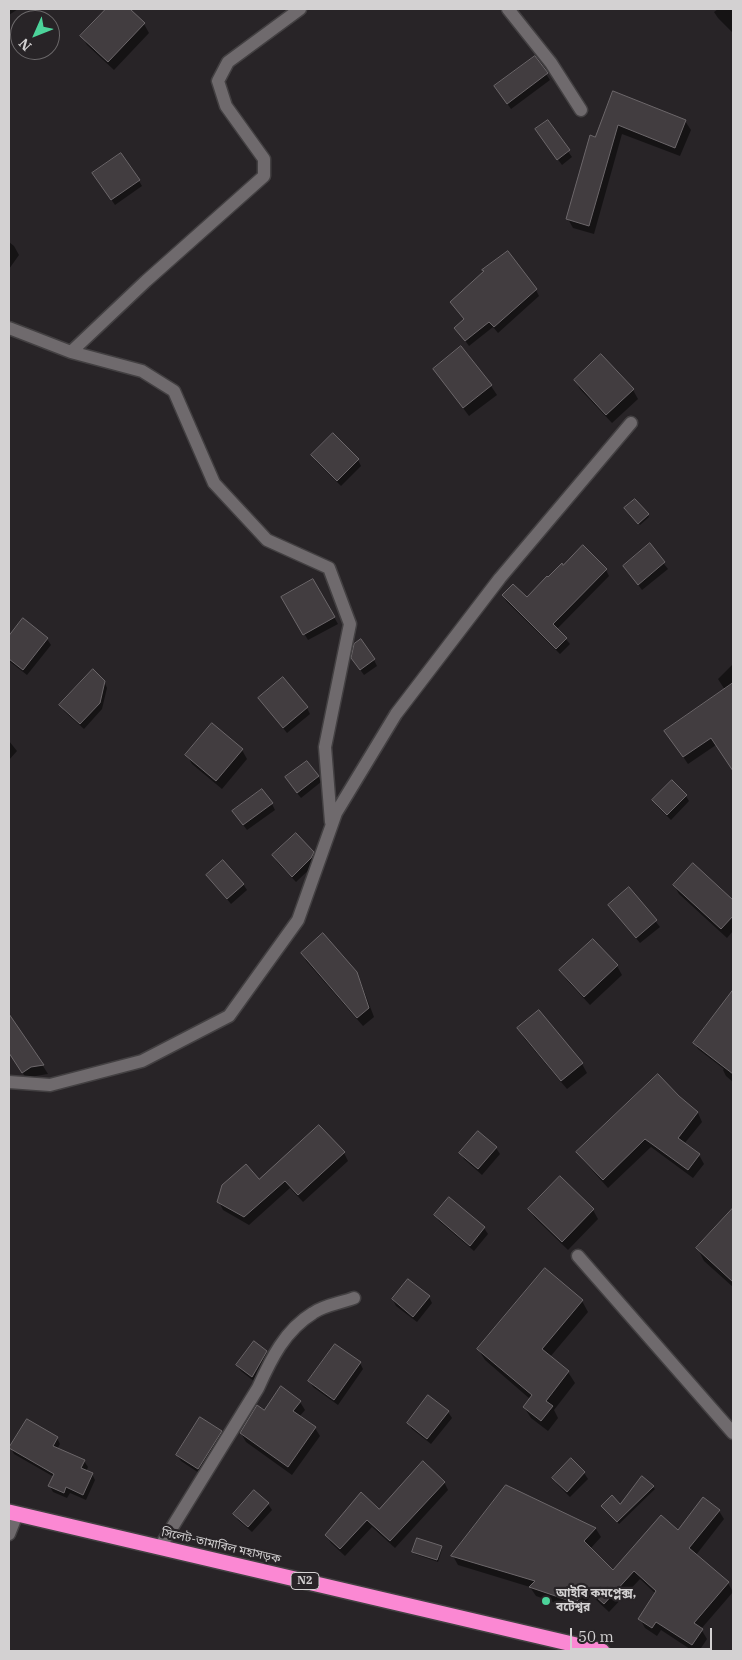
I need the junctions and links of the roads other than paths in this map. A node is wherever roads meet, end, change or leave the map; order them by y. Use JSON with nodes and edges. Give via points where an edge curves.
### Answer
{"nodes":[{"id":1,"x":300,"y":9,"type":"edge"},
{"id":2,"x":508,"y":9,"type":"edge"},
{"id":3,"x":582,"y":110,"type":"dead end"},
{"id":4,"x":9,"y":328,"type":"edge"},
{"id":5,"x":71,"y":352,"type":"junction"},
{"id":6,"x":631,"y":424,"type":"dead end"},
{"id":7,"x":331,"y":827,"type":"junction"},
{"id":8,"x":9,"y":1082,"type":"edge"},
{"id":9,"x":578,"y":1256,"type":"dead end"},
{"id":10,"x":354,"y":1298,"type":"dead end"},
{"id":11,"x":733,"y":1433,"type":"edge"},
{"id":12,"x":13,"y":1513,"type":"edge"},
{"id":13,"x":9,"y":1534,"type":"edge"},
{"id":14,"x":160,"y":1547,"type":"junction"},
{"id":15,"x":582,"y":1649,"type":"edge"},
{"id":16,"x":602,"y":1651,"type":"edge"}],
"edges":[{"from":1,"to":5,"type":"street","via":[[228,62],[218,81],[226,106],[264,159],[264,176]]},
{"from":2,"to":3,"type":"street"},
{"from":4,"to":5,"type":"street"},
{"from":5,"to":7,"type":"street","via":[[142,372],[174,391],[214,483],[266,540],[329,568],[350,624],[325,747]]},
{"from":6,"to":7,"type":"street","via":[[500,578],[396,714],[336,813]]},
{"from":7,"to":8,"type":"street","via":[[298,920],[229,1016],[142,1061],[50,1084]]},
{"from":9,"to":11,"type":"street"},
{"from":10,"to":14,"type":"street","via":[[314,1312],[287,1335]]},
{"from":12,"to":13,"type":"street"},
{"from":12,"to":14,"type":"highway","name":"সিলেট-তামাবিল মহাসড়ক","number":"N2"},
{"from":14,"to":15,"type":"highway","name":"সিলেট-তামাবিল মহাসড়ক","number":"N2"},
{"from":15,"to":16,"type":"highway","name":"সিলেট-তামাবিল মহাসড়ক","number":"N2"}]}
